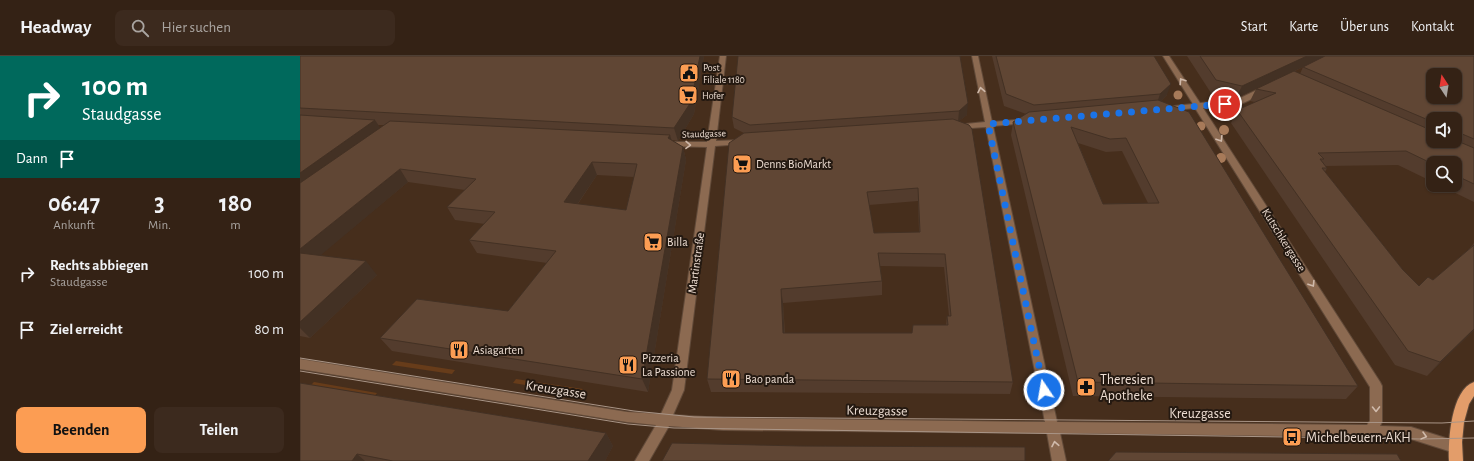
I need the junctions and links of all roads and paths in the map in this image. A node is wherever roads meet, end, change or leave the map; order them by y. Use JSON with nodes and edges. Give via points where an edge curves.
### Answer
{"nodes":[{"id":1,"x":723,"y":56,"type":"edge"},
{"id":2,"x":975,"y":56,"type":"edge"},
{"id":3,"x":1166,"y":56,"type":"edge"},
{"id":4,"x":1274,"y":86,"type":"edge"},
{"id":5,"x":1199,"y":106,"type":"junction"},
{"id":6,"x":1160,"y":109,"type":"edge"},
{"id":7,"x":1035,"y":120,"type":"edge"},
{"id":8,"x":988,"y":124,"type":"junction"},
{"id":9,"x":948,"y":127,"type":"edge"},
{"id":10,"x":752,"y":141,"type":"edge"},
{"id":11,"x":652,"y":143,"type":"edge"},
{"id":12,"x":712,"y":144,"type":"junction"},
{"id":13,"x":300,"y":364,"type":"edge"},
{"id":14,"x":1474,"y":387,"type":"edge"},
{"id":15,"x":665,"y":420,"type":"junction"},
{"id":16,"x":1052,"y":428,"type":"junction"},
{"id":17,"x":1371,"y":431,"type":"junction"},
{"id":18,"x":1455,"y":447,"type":"junction"},
{"id":19,"x":642,"y":461,"type":"edge"},
{"id":20,"x":1058,"y":461,"type":"edge"},
{"id":21,"x":1456,"y":461,"type":"edge"}],
"edges":[{"from":1,"to":12,"type":"street","name":"Martinstraße"},
{"from":8,"to":2,"type":"street","one_way":true},
{"from":5,"to":3,"type":"street","name":"Kutschkergasse","one_way":true},
{"from":4,"to":5,"type":"street","via":[[1238,102]]},
{"from":5,"to":6,"type":"street"},
{"from":5,"to":17,"type":"street","name":"Kutschkergasse","one_way":true,"via":[[1376,386],[1376,422]]},
{"from":7,"to":8,"type":"street"},
{"from":8,"to":9,"type":"street"},
{"from":8,"to":16,"type":"street"},
{"from":10,"to":12,"type":"street","name":"Staudgasse"},
{"from":11,"to":12,"type":"street","name":"Staudgasse","one_way":true},
{"from":12,"to":15,"type":"street","name":"Martinstraße","via":[[678,390]]},
{"from":13,"to":15,"type":"street","name":"Kreuzgasse","via":[[627,417]]},
{"from":14,"to":18,"type":"main road","via":[[1462,403]]},
{"from":15,"to":16,"type":"street","name":"Kreuzgasse","via":[[723,424]]},
{"from":15,"to":19,"type":"street","name":"Martinstraße"},
{"from":16,"to":17,"type":"street","name":"Kreuzgasse"},
{"from":20,"to":16,"type":"street","one_way":true},
{"from":17,"to":18,"type":"street","name":"Kreuzgasse","one_way":true,"via":[[1411,433]]},
{"from":18,"to":21,"type":"main road"}]}
